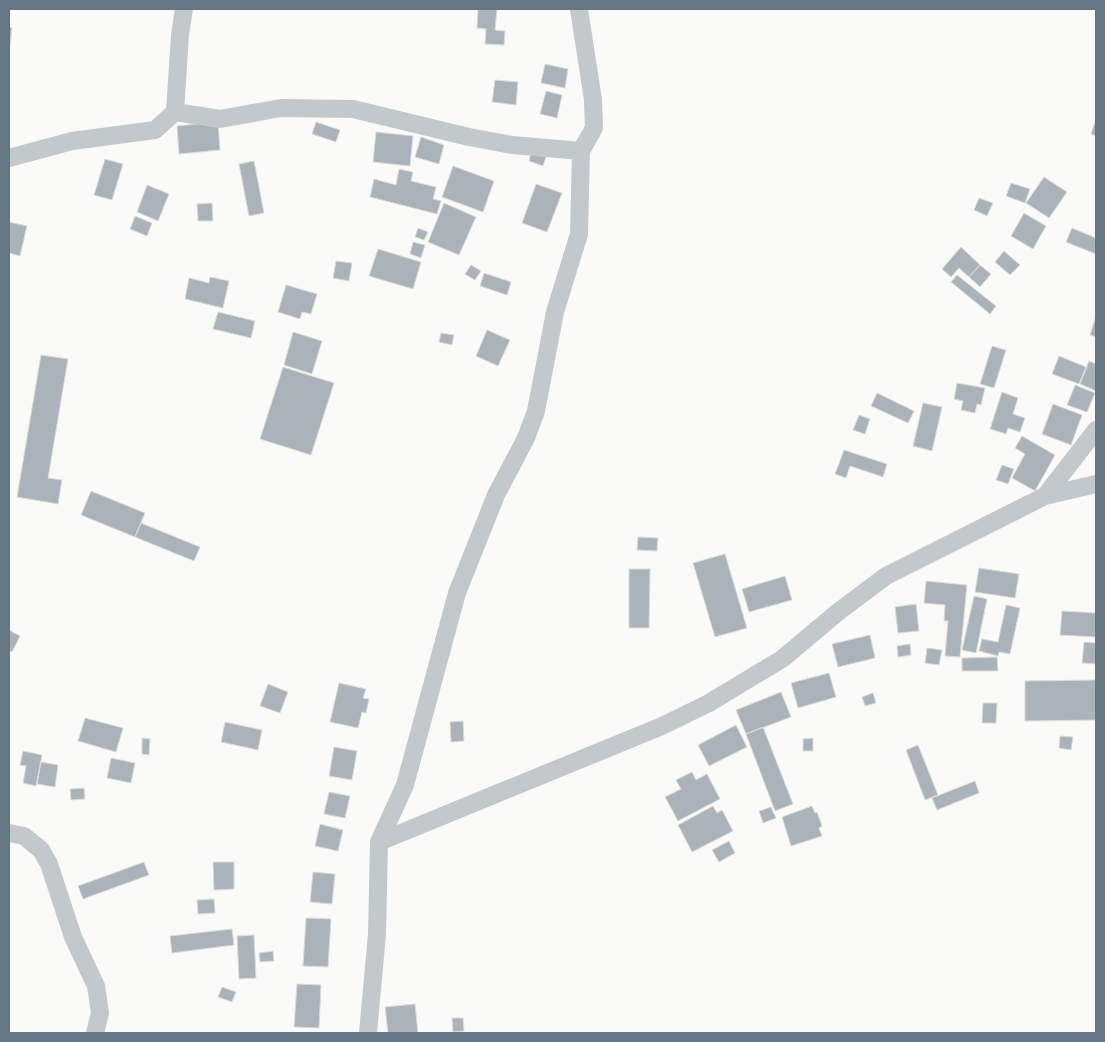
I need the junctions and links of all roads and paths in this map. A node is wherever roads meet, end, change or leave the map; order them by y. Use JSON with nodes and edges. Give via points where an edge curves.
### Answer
{"nodes":[{"id":1,"x":184,"y":9,"type":"edge"},
{"id":2,"x":579,"y":9,"type":"edge"},
{"id":3,"x":176,"y":112,"type":"junction"},
{"id":4,"x":581,"y":151,"type":"junction"},
{"id":5,"x":9,"y":158,"type":"edge"},
{"id":6,"x":1096,"y":430,"type":"edge"},
{"id":7,"x":1096,"y":484,"type":"edge"},
{"id":8,"x":1045,"y":496,"type":"junction"},
{"id":9,"x":9,"y":833,"type":"edge"},
{"id":10,"x":379,"y":842,"type":"junction"},
{"id":11,"x":94,"y":1033,"type":"edge"},
{"id":12,"x":368,"y":1033,"type":"edge"}],
"edges":[{"from":1,"to":3,"type":"street"},
{"from":2,"to":4,"type":"street","via":[[593,100],[594,128]]},
{"from":3,"to":4,"type":"street","via":[[220,119],[282,108],[353,109],[512,145]]},
{"from":3,"to":5,"type":"street","via":[[155,130],[72,141]]},
{"from":4,"to":10,"type":"street","via":[[579,234],[555,312],[536,411],[526,438],[489,510],[457,593],[405,785]]},
{"from":6,"to":8,"type":"street"},
{"from":7,"to":8,"type":"street"},
{"from":8,"to":10,"type":"street","via":[[886,576],[782,659],[709,704]]},
{"from":9,"to":11,"type":"street","via":[[24,836],[41,850],[49,864],[73,937],[96,986],[100,1013]]},
{"from":10,"to":12,"type":"street","via":[[377,934]]}]}
